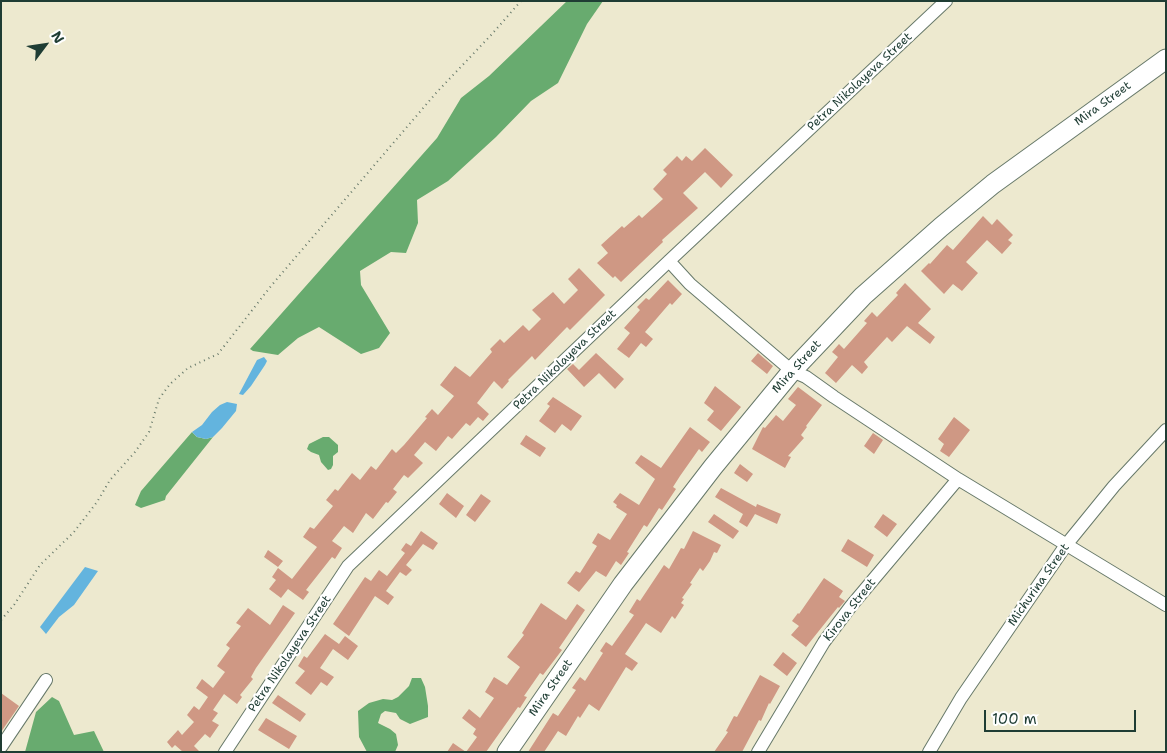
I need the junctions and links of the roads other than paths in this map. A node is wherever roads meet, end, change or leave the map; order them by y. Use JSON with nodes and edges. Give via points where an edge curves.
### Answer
{"nodes":[{"id":1,"x":946,"y":1,"type":"edge"},
{"id":2,"x":1166,"y":59,"type":"edge"},
{"id":3,"x":669,"y":261,"type":"junction"},
{"id":4,"x":792,"y":371,"type":"junction"},
{"id":5,"x":1166,"y":430,"type":"edge"},
{"id":6,"x":958,"y":479,"type":"junction"},
{"id":7,"x":1066,"y":545,"type":"junction"},
{"id":8,"x":1166,"y":605,"type":"edge"},
{"id":9,"x":46,"y":680,"type":"dead end"},
{"id":10,"x":1,"y":747,"type":"edge"},
{"id":11,"x":225,"y":752,"type":"edge"},
{"id":12,"x":507,"y":752,"type":"edge"},
{"id":13,"x":758,"y":752,"type":"edge"},
{"id":14,"x":929,"y":752,"type":"edge"}],
"edges":[{"from":1,"to":3,"type":"street","name":"Petra Nikolayeva Street"},
{"from":2,"to":4,"type":"main road","name":"Mira Street","via":[[993,184],[941,227],[863,296]]},
{"from":3,"to":4,"type":"street","via":[[690,284]]},
{"from":3,"to":11,"type":"street","name":"Petra Nikolayeva Street","via":[[348,566]]},
{"from":4,"to":6,"type":"street","via":[[806,377]]},
{"from":4,"to":12,"type":"main road","name":"Mira Street","via":[[623,584]]},
{"from":5,"to":7,"type":"street","name":"Michurina Street"},
{"from":6,"to":7,"type":"street"},
{"from":6,"to":13,"type":"street","name":"Kirova Street","via":[[824,642]]},
{"from":7,"to":8,"type":"street"},
{"from":7,"to":14,"type":"street","name":"Michurina Street","via":[[961,698]]},
{"from":9,"to":10,"type":"street"}]}
